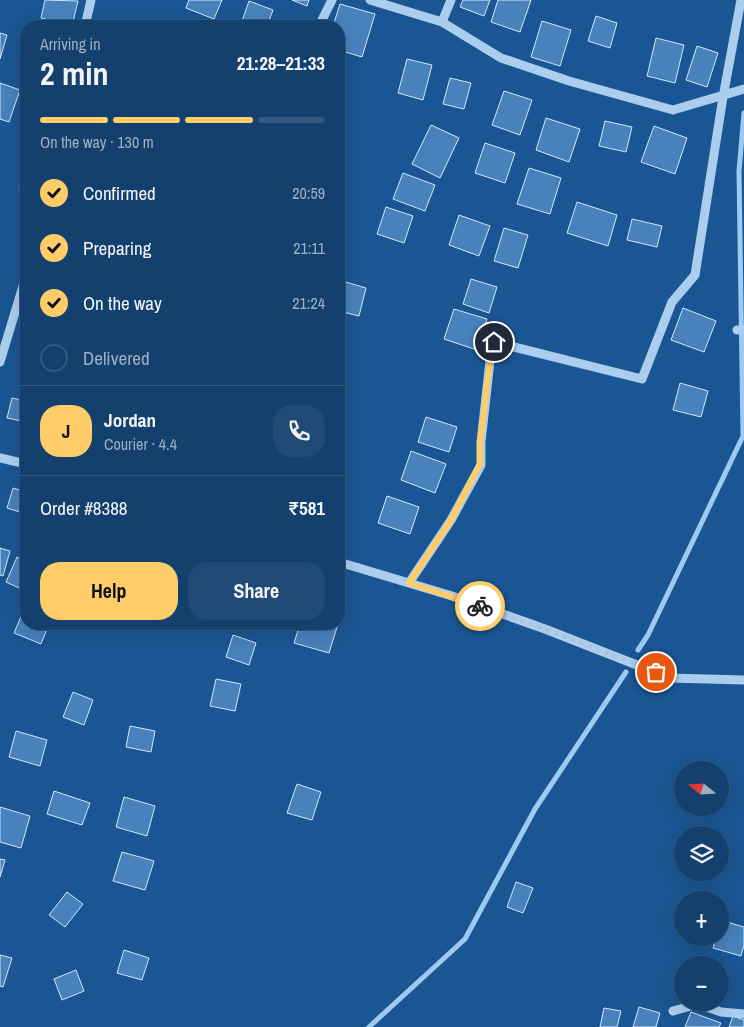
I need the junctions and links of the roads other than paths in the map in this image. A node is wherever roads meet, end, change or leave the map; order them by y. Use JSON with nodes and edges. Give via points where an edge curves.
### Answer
{"nodes":[{"id":1,"x":91,"y":0,"type":"edge"},
{"id":2,"x":332,"y":0,"type":"edge"},
{"id":3,"x":370,"y":0,"type":"edge"},
{"id":4,"x":451,"y":0,"type":"edge"},
{"id":5,"x":741,"y":0,"type":"edge"},
{"id":6,"x":86,"y":20,"type":"edge"},
{"id":7,"x":322,"y":20,"type":"edge"},
{"id":8,"x":442,"y":22,"type":"junction"},
{"id":9,"x":744,"y":89,"type":"edge"},
{"id":10,"x":722,"y":97,"type":"junction"},
{"id":11,"x":20,"y":296,"type":"edge"},
{"id":12,"x":0,"y":362,"type":"edge"},
{"id":13,"x":0,"y":458,"type":"edge"},
{"id":14,"x":20,"y":463,"type":"edge"},
{"id":15,"x":345,"y":564,"type":"edge"},
{"id":16,"x":409,"y":583,"type":"junction"},
{"id":17,"x":630,"y":663,"type":"dead end"},
{"id":18,"x":643,"y":667,"type":"junction"},
{"id":19,"x":744,"y":680,"type":"edge"},
{"id":20,"x":718,"y":1011,"type":"edge"},
{"id":21,"x":744,"y":1014,"type":"edge"}],
"edges":[{"from":1,"to":6,"type":"street"},
{"from":2,"to":7,"type":"street"},
{"from":3,"to":8,"type":"street"},
{"from":4,"to":8,"type":"street"},
{"from":5,"to":10,"type":"street"},
{"from":8,"to":10,"type":"street","via":[[502,58],[570,82],[673,110]]},
{"from":9,"to":10,"type":"street"},
{"from":10,"to":16,"type":"street","via":[[695,275],[672,302],[642,378],[494,342],[480,442],[480,464],[451,520]]},
{"from":11,"to":12,"type":"street"},
{"from":13,"to":14,"type":"street"},
{"from":15,"to":16,"type":"street"},
{"from":16,"to":18,"type":"street","via":[[545,629]]},
{"from":17,"to":18,"type":"street"},
{"from":18,"to":19,"type":"street","via":[[670,678]]},
{"from":20,"to":21,"type":"street"}]}
